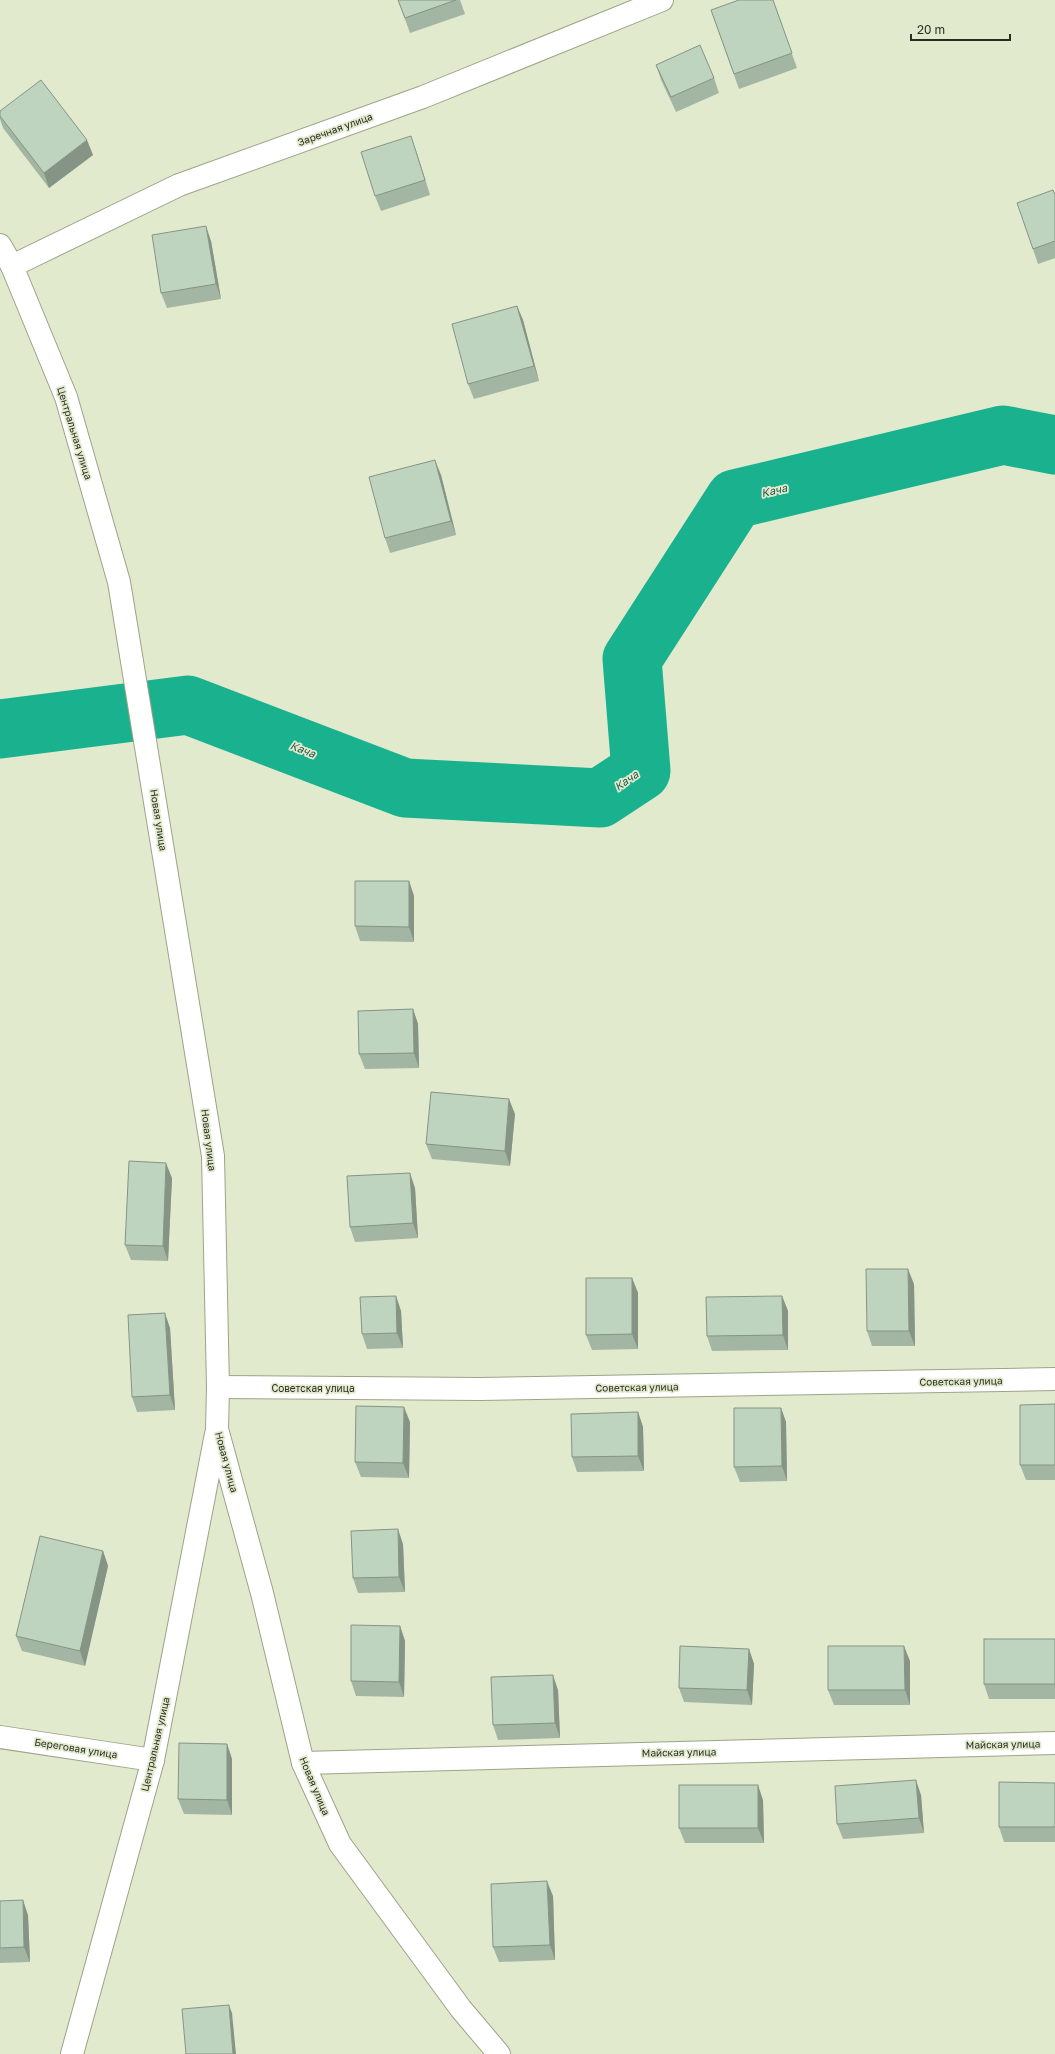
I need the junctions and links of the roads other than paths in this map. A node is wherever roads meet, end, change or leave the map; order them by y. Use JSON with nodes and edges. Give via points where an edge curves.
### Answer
{"nodes":[{"id":1,"x":662,"y":0,"type":"edge"},
{"id":2,"x":0,"y":244,"type":"edge"},
{"id":3,"x":12,"y":266,"type":"junction"},
{"id":4,"x":10,"y":289,"type":"edge"},
{"id":5,"x":153,"y":782,"type":"joint"},
{"id":6,"x":1055,"y":1380,"type":"edge"},
{"id":7,"x":218,"y":1387,"type":"junction"},
{"id":8,"x":217,"y":1429,"type":"junction"},
{"id":9,"x":0,"y":1737,"type":"edge"},
{"id":10,"x":1055,"y":1743,"type":"edge"},
{"id":11,"x":153,"y":1760,"type":"junction"},
{"id":12,"x":303,"y":1763,"type":"junction"},
{"id":13,"x":72,"y":2054,"type":"edge"},
{"id":14,"x":499,"y":2054,"type":"edge"}],
"edges":[{"from":1,"to":3,"type":"street","name":"Заречная улица","via":[[423,97],[179,186]]},
{"from":2,"to":3,"type":"street","name":"Центральная улица"},
{"from":3,"to":4,"type":"street","name":"Центральная улица"},
{"from":4,"to":5,"type":"street","name":"Центральная улица","via":[[66,396],[119,582]]},
{"from":5,"to":7,"type":"street","name":"Новая улица","via":[[213,1156]]},
{"from":6,"to":7,"type":"street","name":"Советская улица","via":[[480,1389]]},
{"from":7,"to":8,"type":"street","name":"Новая улица"},
{"from":8,"to":11,"type":"street","name":"Центральная улица"},
{"from":8,"to":12,"type":"street","name":"Новая улица","via":[[262,1593]]},
{"from":9,"to":11,"type":"street","name":"Береговая улица"},
{"from":10,"to":12,"type":"street","name":"Майская улица"},
{"from":11,"to":13,"type":"street","name":"Центральная улица"},
{"from":12,"to":14,"type":"street","name":"Новая улица","via":[[340,1844],[461,2009]]}]}
